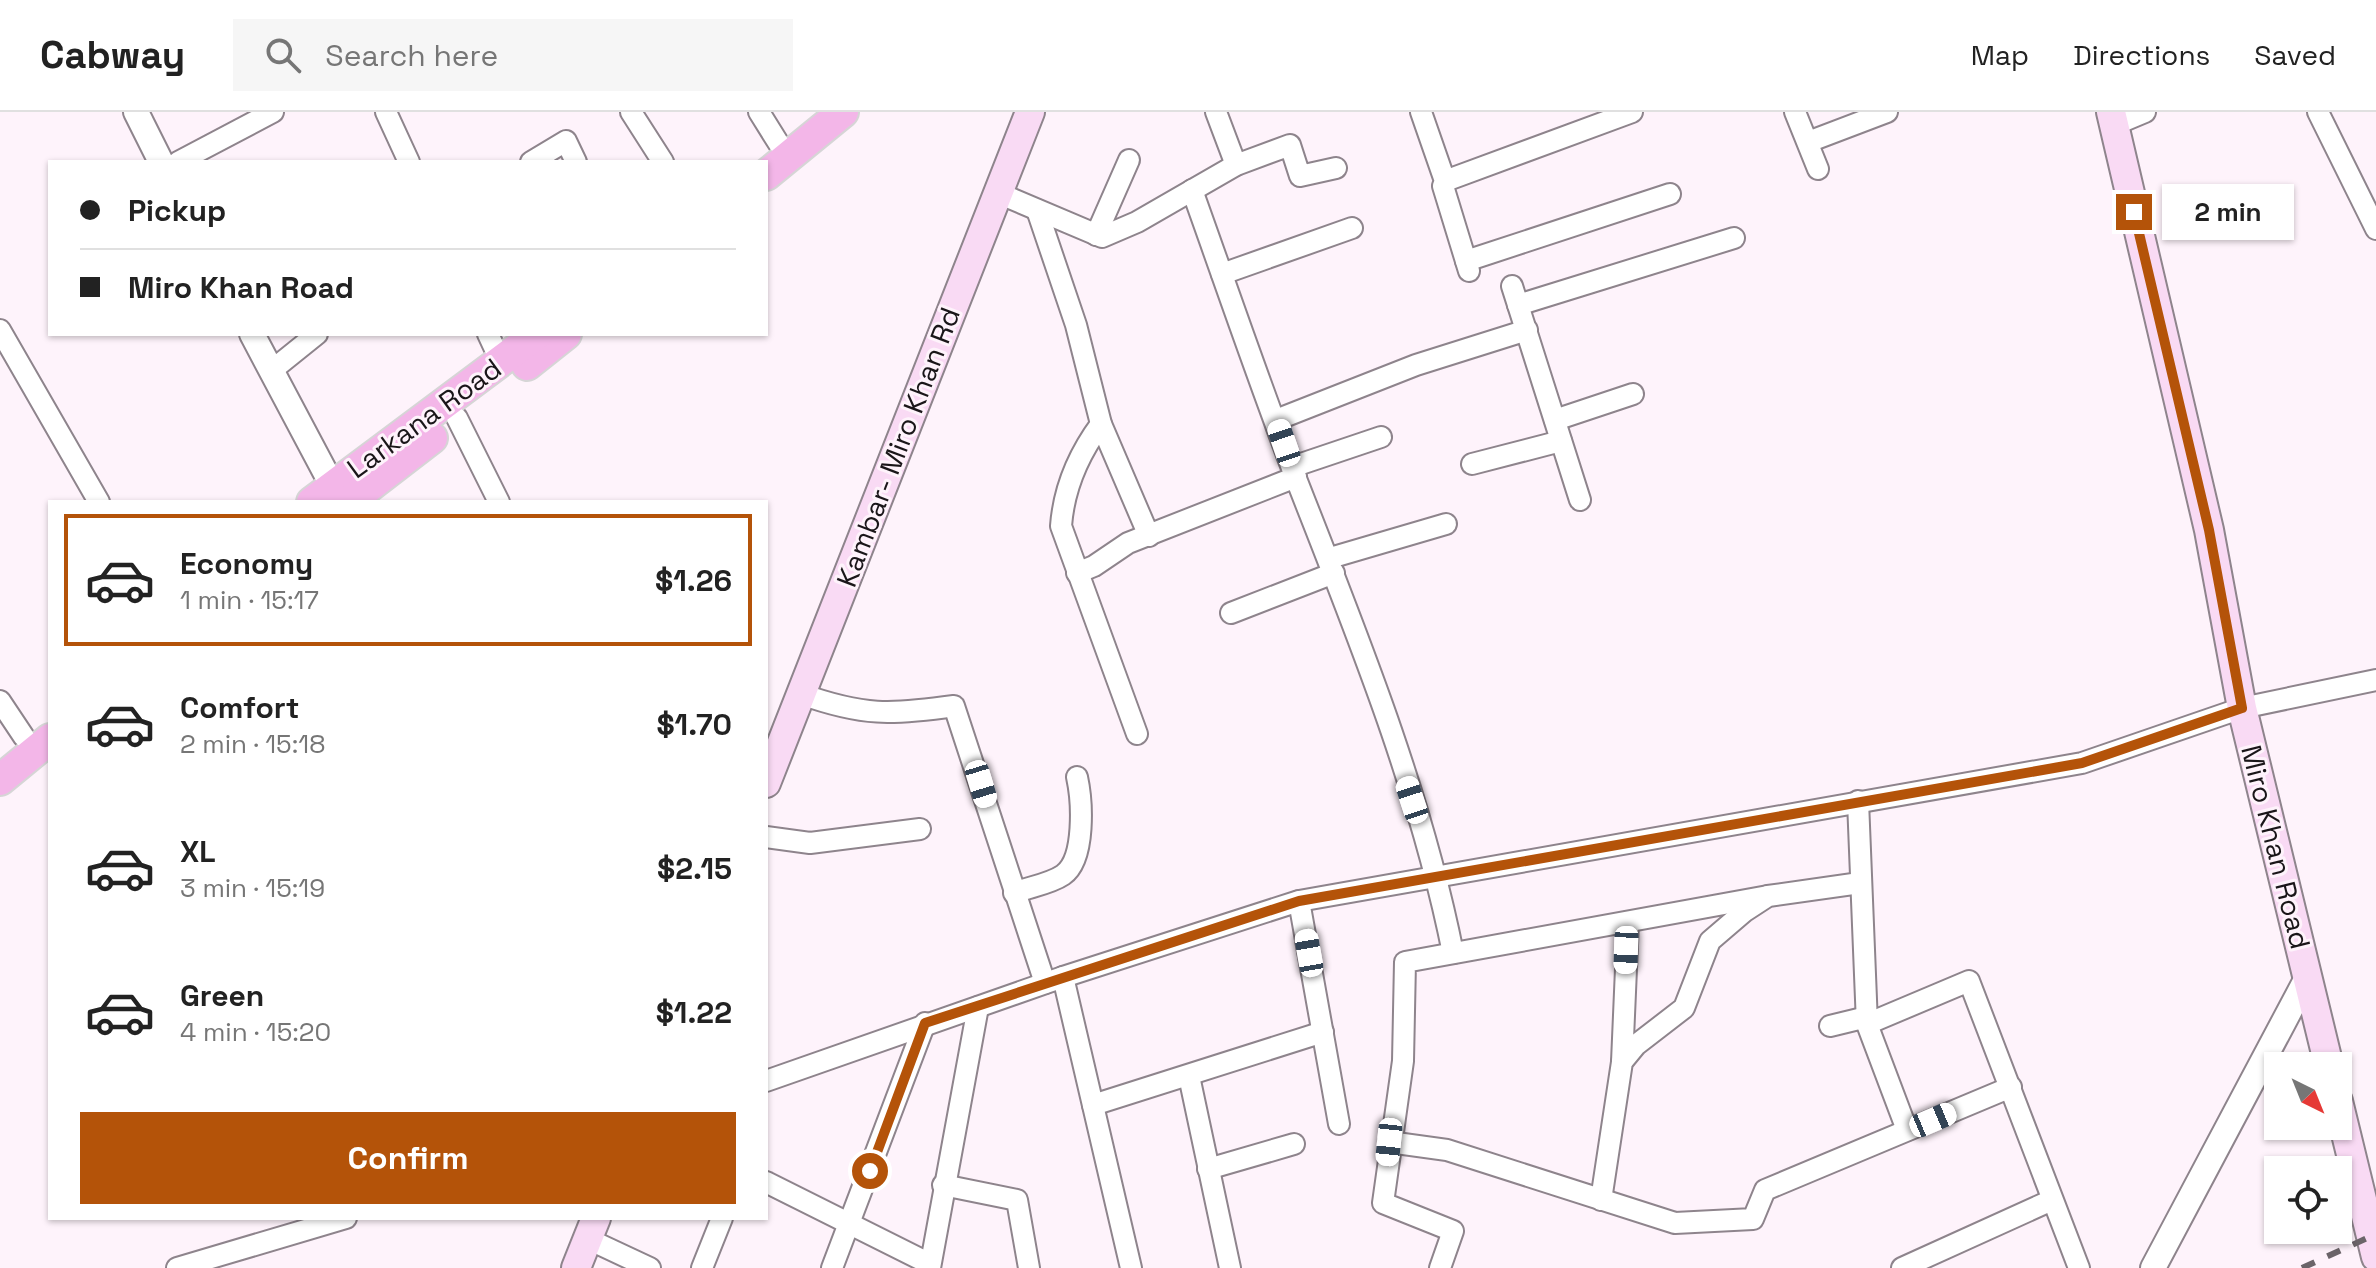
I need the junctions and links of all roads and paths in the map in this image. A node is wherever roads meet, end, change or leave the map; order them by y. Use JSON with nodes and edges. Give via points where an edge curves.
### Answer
{"nodes":[{"id":1,"x":136,"y":112,"type":"edge"},
{"id":2,"x":273,"y":112,"type":"edge"},
{"id":3,"x":386,"y":112,"type":"edge"},
{"id":4,"x":631,"y":112,"type":"edge"},
{"id":5,"x":759,"y":112,"type":"edge"},
{"id":6,"x":817,"y":112,"type":"edge"},
{"id":7,"x":843,"y":112,"type":"edge"},
{"id":8,"x":1030,"y":112,"type":"edge"},
{"id":9,"x":1216,"y":112,"type":"edge"},
{"id":10,"x":1421,"y":112,"type":"edge"},
{"id":11,"x":1632,"y":112,"type":"edge"},
{"id":12,"x":1795,"y":112,"type":"edge"},
{"id":13,"x":1887,"y":112,"type":"edge"},
{"id":14,"x":2145,"y":112,"type":"edge"},
{"id":15,"x":2318,"y":112,"type":"edge"},
{"id":16,"x":2112,"y":118,"type":"edge"},
{"id":17,"x":1808,"y":142,"type":"junction"},
{"id":18,"x":768,"y":153,"type":"edge"},
{"id":19,"x":160,"y":160,"type":"edge"},
{"id":20,"x":182,"y":160,"type":"edge"},
{"id":21,"x":408,"y":160,"type":"edge"},
{"id":22,"x":534,"y":160,"type":"edge"},
{"id":23,"x":575,"y":160,"type":"edge"},
{"id":24,"x":662,"y":160,"type":"edge"},
{"id":25,"x":1129,"y":160,"type":"dead end"},
{"id":26,"x":1236,"y":165,"type":"junction"},
{"id":27,"x":1336,"y":168,"type":"dead end"},
{"id":28,"x":1818,"y":169,"type":"dead end"},
{"id":29,"x":768,"y":173,"type":"edge"},
{"id":30,"x":1445,"y":181,"type":"junction"},
{"id":31,"x":1192,"y":190,"type":"junction"},
{"id":32,"x":998,"y":193,"type":"junction"},
{"id":33,"x":1670,"y":194,"type":"dead end"},
{"id":34,"x":1037,"y":210,"type":"junction"},
{"id":35,"x":1352,"y":228,"type":"dead end"},
{"id":36,"x":2376,"y":229,"type":"edge"},
{"id":37,"x":1096,"y":235,"type":"junction"},
{"id":38,"x":1734,"y":238,"type":"dead end"},
{"id":39,"x":1222,"y":274,"type":"junction"},
{"id":40,"x":0,"y":330,"type":"edge"},
{"id":41,"x":1527,"y":330,"type":"junction"},
{"id":42,"x":253,"y":336,"type":"edge"},
{"id":43,"x":315,"y":336,"type":"edge"},
{"id":44,"x":489,"y":336,"type":"edge"},
{"id":45,"x":534,"y":336,"type":"edge"},
{"id":46,"x":563,"y":336,"type":"edge"},
{"id":47,"x":501,"y":362,"type":"junction"},
{"id":48,"x":271,"y":371,"type":"junction"},
{"id":49,"x":1633,"y":394,"type":"dead end"},
{"id":50,"x":457,"y":418,"type":"junction"},
{"id":51,"x":1276,"y":420,"type":"junction"},
{"id":52,"x":1555,"y":420,"type":"junction"},
{"id":53,"x":1101,"y":424,"type":"junction"},
{"id":54,"x":1381,"y":437,"type":"dead end"},
{"id":55,"x":1561,"y":441,"type":"junction"},
{"id":56,"x":1472,"y":464,"type":"dead end"},
{"id":57,"x":1294,"y":472,"type":"junction"},
{"id":58,"x":333,"y":498,"type":"edge"},
{"id":59,"x":98,"y":500,"type":"edge"},
{"id":60,"x":498,"y":500,"type":"edge"},
{"id":61,"x":1580,"y":500,"type":"dead end"},
{"id":62,"x":1446,"y":524,"type":"dead end"},
{"id":63,"x":1149,"y":536,"type":"junction"},
{"id":64,"x":1332,"y":566,"type":"junction"},
{"id":65,"x":1077,"y":573,"type":"junction"},
{"id":66,"x":1231,"y":613,"type":"dead end"},
{"id":67,"x":2376,"y":680,"type":"edge"},
{"id":68,"x":801,"y":694,"type":"junction"},
{"id":69,"x":0,"y":701,"type":"edge"},
{"id":70,"x":2242,"y":708,"type":"junction"},
{"id":71,"x":48,"y":720,"type":"edge"},
{"id":72,"x":1137,"y":734,"type":"dead end"},
{"id":73,"x":37,"y":738,"type":"edge"},
{"id":74,"x":0,"y":757,"type":"edge"},
{"id":75,"x":1077,"y":777,"type":"dead end"},
{"id":76,"x":768,"y":778,"type":"edge"},
{"id":77,"x":0,"y":780,"type":"edge"},
{"id":78,"x":1858,"y":801,"type":"junction"},
{"id":79,"x":920,"y":829,"type":"dead end"},
{"id":80,"x":768,"y":837,"type":"edge"},
{"id":81,"x":1438,"y":878,"type":"junction"},
{"id":82,"x":1860,"y":883,"type":"junction"},
{"id":83,"x":1014,"y":893,"type":"junction"},
{"id":84,"x":1768,"y":896,"type":"junction"},
{"id":85,"x":1299,"y":901,"type":"junction"},
{"id":86,"x":1628,"y":922,"type":"junction"},
{"id":87,"x":1453,"y":953,"type":"junction"},
{"id":88,"x":2307,"y":978,"type":"junction"},
{"id":89,"x":1054,"y":980,"type":"junction"},
{"id":90,"x":978,"y":1007,"type":"junction"},
{"id":91,"x":1867,"y":1020,"type":"junction"},
{"id":92,"x":925,"y":1023,"type":"junction"},
{"id":93,"x":1830,"y":1026,"type":"dead end"},
{"id":94,"x":1323,"y":1032,"type":"junction"},
{"id":95,"x":2326,"y":1052,"type":"edge"},
{"id":96,"x":1622,"y":1062,"type":"junction"},
{"id":97,"x":1189,"y":1076,"type":"junction"},
{"id":98,"x":768,"y":1080,"type":"edge"},
{"id":99,"x":2011,"y":1087,"type":"junction"},
{"id":100,"x":1093,"y":1105,"type":"junction"},
{"id":101,"x":1339,"y":1124,"type":"dead end"},
{"id":102,"x":1907,"y":1130,"type":"junction"},
{"id":103,"x":2350,"y":1140,"type":"edge"},
{"id":104,"x":1389,"y":1142,"type":"junction"},
{"id":105,"x":1294,"y":1144,"type":"dead end"},
{"id":106,"x":1208,"y":1169,"type":"junction"},
{"id":107,"x":768,"y":1183,"type":"edge"},
{"id":108,"x":943,"y":1185,"type":"junction"},
{"id":109,"x":1601,"y":1200,"type":"junction"},
{"id":110,"x":2052,"y":1200,"type":"junction"},
{"id":111,"x":2370,"y":1206,"type":"edge"},
{"id":112,"x":339,"y":1220,"type":"edge"},
{"id":113,"x":721,"y":1220,"type":"edge"},
{"id":114,"x":849,"y":1224,"type":"junction"},
{"id":115,"x":592,"y":1228,"type":"edge"},
{"id":116,"x":2376,"y":1257,"type":"edge"},
{"id":117,"x":930,"y":1266,"type":"edge"},
{"id":118,"x":177,"y":1268,"type":"edge"},
{"id":119,"x":576,"y":1268,"type":"edge"},
{"id":120,"x":650,"y":1268,"type":"edge"},
{"id":121,"x":702,"y":1268,"type":"edge"},
{"id":122,"x":832,"y":1268,"type":"edge"},
{"id":123,"x":1029,"y":1268,"type":"edge"},
{"id":124,"x":1131,"y":1268,"type":"edge"},
{"id":125,"x":1230,"y":1268,"type":"edge"},
{"id":126,"x":1440,"y":1268,"type":"edge"},
{"id":127,"x":1902,"y":1268,"type":"edge"},
{"id":128,"x":2079,"y":1268,"type":"edge"},
{"id":129,"x":2153,"y":1268,"type":"edge"}],
"edges":[{"from":1,"to":19,"type":"street"},
{"from":2,"to":20,"type":"street"},
{"from":3,"to":21,"type":"street"},
{"from":4,"to":24,"type":"street"},
{"from":5,"to":18,"type":"street"},
{"from":6,"to":18,"type":"main road"},
{"from":7,"to":29,"type":"main road"},
{"from":8,"to":32,"type":"main road","name":"Kambar- Miro Khan Rd"},
{"from":9,"to":26,"type":"street"},
{"from":10,"to":30,"type":"street"},
{"from":11,"to":30,"type":"street"},
{"from":12,"to":17,"type":"street"},
{"from":13,"to":17,"type":"street"},
{"from":14,"to":16,"type":"street"},
{"from":15,"to":36,"type":"street"},
{"from":16,"to":70,"type":"main road","name":"Miro Khan Road","via":[[2209,530]]},
{"from":17,"to":28,"type":"street"},
{"from":22,"to":23,"type":"street","via":[[566,141]]},
{"from":25,"to":37,"type":"street"},
{"from":26,"to":27,"type":"street","via":[[1290,145],[1300,176]]},
{"from":26,"to":31,"type":"street"},
{"from":30,"to":33,"type":"street","via":[[1468,266]]},
{"from":31,"to":37,"type":"street","via":[[1137,222]]},
{"from":31,"to":39,"type":"street"},
{"from":32,"to":34,"type":"street"},
{"from":32,"to":68,"type":"main road","name":"Kambar- Miro Khan Rd"},
{"from":34,"to":37,"type":"street"},
{"from":34,"to":53,"type":"street","via":[[1076,325]]},
{"from":35,"to":39,"type":"street"},
{"from":38,"to":41,"type":"street","via":[[1515,296]]},
{"from":39,"to":51,"type":"street"},
{"from":40,"to":59,"type":"street"},
{"from":41,"to":51,"type":"street","via":[[1416,365]]},
{"from":41,"to":52,"type":"street"},
{"from":42,"to":48,"type":"street"},
{"from":43,"to":48,"type":"street"},
{"from":44,"to":47,"type":"street"},
{"from":45,"to":47,"type":"main road","name":"Larkana Road"},
{"from":46,"to":50,"type":"main road","name":"Larkana Road"},
{"from":47,"to":58,"type":"main road","name":"Larkana Road"},
{"from":48,"to":58,"type":"street"},
{"from":49,"to":52,"type":"street"},
{"from":50,"to":58,"type":"main road","name":"Larkana Road"},
{"from":50,"to":60,"type":"street"},
{"from":51,"to":57,"type":"street"},
{"from":52,"to":55,"type":"street"},
{"from":53,"to":63,"type":"street"},
{"from":53,"to":65,"type":"street","via":[[1080,453],[1063,503],[1061,526]]},
{"from":54,"to":57,"type":"street"},
{"from":55,"to":56,"type":"street"},
{"from":55,"to":61,"type":"street"},
{"from":57,"to":63,"type":"street"},
{"from":57,"to":64,"type":"street"},
{"from":62,"to":64,"type":"street"},
{"from":63,"to":65,"type":"street"},
{"from":64,"to":66,"type":"street"},
{"from":64,"to":81,"type":"street","via":[[1387,712]]},
{"from":65,"to":72,"type":"street"},
{"from":67,"to":70,"type":"street"},
{"from":68,"to":76,"type":"main road","name":"Kambar- Miro Khan Rd"},
{"from":68,"to":83,"type":"street","via":[[836,707],[890,715],[954,706]]},
{"from":69,"to":73,"type":"street"},
{"from":70,"to":78,"type":"street","via":[[2082,763]]},
{"from":70,"to":88,"type":"main road","name":"Miro Khan Road"},
{"from":71,"to":73,"type":"main road"},
{"from":73,"to":74,"type":"main road"},
{"from":73,"to":77,"type":"main road"},
{"from":75,"to":83,"type":"street","via":[[1083,804],[1068,868],[1063,875]]},
{"from":78,"to":81,"type":"street"},
{"from":78,"to":82,"type":"street"},
{"from":79,"to":80,"type":"street","via":[[810,843]]},
{"from":81,"to":85,"type":"street"},
{"from":81,"to":87,"type":"street"},
{"from":82,"to":84,"type":"street"},
{"from":82,"to":91,"type":"street"},
{"from":83,"to":89,"type":"street"},
{"from":84,"to":86,"type":"street"},
{"from":84,"to":96,"type":"street","via":[[1710,941],[1684,1008]]},
{"from":85,"to":89,"type":"street"},
{"from":85,"to":94,"type":"street"},
{"from":86,"to":87,"type":"street"},
{"from":86,"to":96,"type":"street"},
{"from":87,"to":104,"type":"street","via":[[1405,962],[1403,1061]]},
{"from":88,"to":95,"type":"main road","name":"Miro Khan Road"},
{"from":88,"to":129,"type":"street"},
{"from":89,"to":90,"type":"street"},
{"from":89,"to":100,"type":"street"},
{"from":90,"to":92,"type":"street"},
{"from":90,"to":108,"type":"street"},
{"from":91,"to":93,"type":"street"},
{"from":91,"to":99,"type":"street","via":[[1969,981]]},
{"from":91,"to":102,"type":"street"},
{"from":92,"to":98,"type":"street"},
{"from":92,"to":114,"type":"street"},
{"from":94,"to":97,"type":"street"},
{"from":94,"to":101,"type":"street"},
{"from":96,"to":109,"type":"street"},
{"from":97,"to":100,"type":"street"},
{"from":97,"to":106,"type":"street"},
{"from":99,"to":102,"type":"street"},
{"from":99,"to":110,"type":"street"},
{"from":100,"to":124,"type":"street"},
{"from":102,"to":109,"type":"street","via":[[1765,1190],[1753,1219],[1675,1223]]},
{"from":103,"to":111,"type":"main road"},
{"from":104,"to":109,"type":"street","via":[[1447,1150]]},
{"from":104,"to":126,"type":"street","via":[[1383,1203],[1453,1231]]},
{"from":105,"to":106,"type":"street"},
{"from":106,"to":125,"type":"street"},
{"from":107,"to":114,"type":"street"},
{"from":108,"to":117,"type":"street"},
{"from":108,"to":123,"type":"street","via":[[1017,1200]]},
{"from":110,"to":127,"type":"street"},
{"from":110,"to":128,"type":"street"},
{"from":111,"to":116,"type":"main road"},
{"from":112,"to":118,"type":"street"},
{"from":113,"to":121,"type":"street"},
{"from":114,"to":117,"type":"street"},
{"from":114,"to":122,"type":"street"},
{"from":115,"to":119,"type":"main road"},
{"from":115,"to":120,"type":"street"}]}
